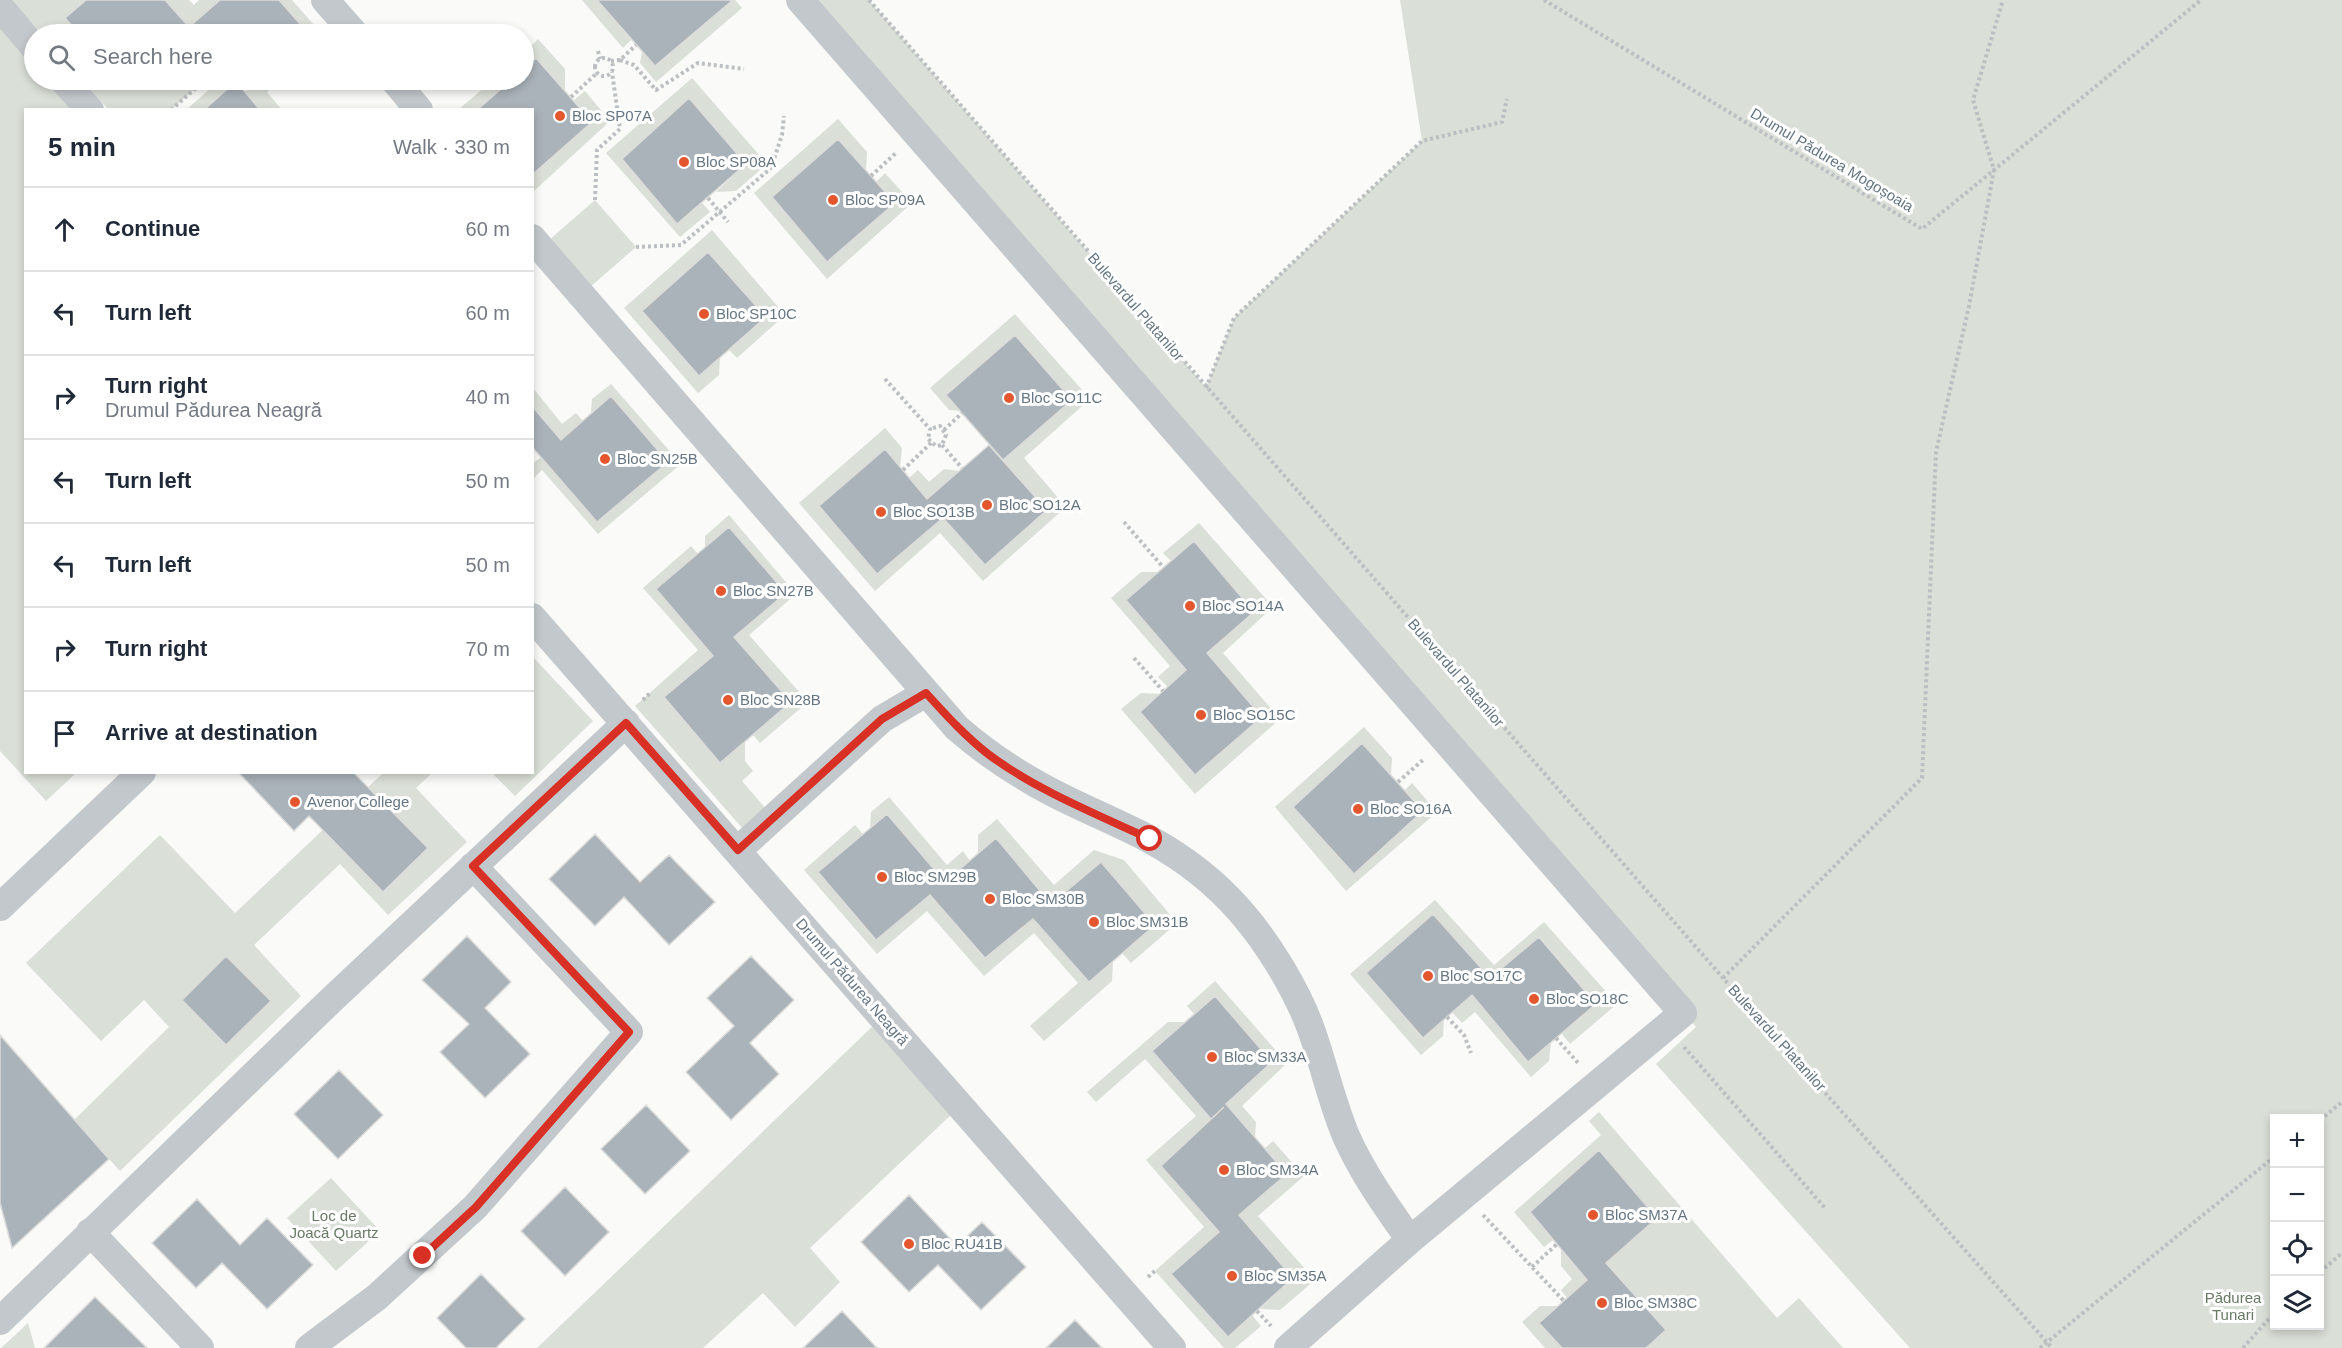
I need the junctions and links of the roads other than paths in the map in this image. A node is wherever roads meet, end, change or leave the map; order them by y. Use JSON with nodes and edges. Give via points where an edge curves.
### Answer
{"nodes":[{"id":1,"x":325,"y":0,"type":"edge"},
{"id":2,"x":800,"y":0,"type":"edge"},
{"id":3,"x":0,"y":7,"type":"edge"},
{"id":4,"x":346,"y":24,"type":"edge"},
{"id":5,"x":24,"y":35,"type":"edge"},
{"id":6,"x":72,"y":90,"type":"edge"},
{"id":7,"x":402,"y":90,"type":"edge"},
{"id":8,"x":88,"y":108,"type":"edge"},
{"id":9,"x":417,"y":108,"type":"edge"},
{"id":10,"x":534,"y":240,"type":"edge"},
{"id":11,"x":534,"y":618,"type":"edge"},
{"id":12,"x":926,"y":693,"type":"junction"},
{"id":13,"x":626,"y":723,"type":"junction"},
{"id":14,"x":140,"y":774,"type":"edge"},
{"id":15,"x":738,"y":850,"type":"junction"},
{"id":16,"x":473,"y":866,"type":"junction"},
{"id":17,"x":0,"y":907,"type":"edge"},
{"id":18,"x":90,"y":1232,"type":"junction"},
{"id":19,"x":1410,"y":1240,"type":"junction"},
{"id":20,"x":0,"y":1321,"type":"edge"},
{"id":21,"x":200,"y":1348,"type":"edge"},
{"id":22,"x":309,"y":1348,"type":"edge"},
{"id":23,"x":1172,"y":1348,"type":"edge"},
{"id":24,"x":1288,"y":1348,"type":"edge"}],
"edges":[{"from":1,"to":4,"type":"street"},
{"from":2,"to":19,"type":"street","via":[[1675,1019]]},
{"from":3,"to":5,"type":"street"},
{"from":6,"to":8,"type":"street"},
{"from":7,"to":9,"type":"street"},
{"from":10,"to":12,"type":"street"},
{"from":11,"to":13,"type":"street","name":"Drumul Pădurea Neagră"},
{"from":12,"to":15,"type":"street","via":[[882,719]]},
{"from":12,"to":19,"type":"street","via":[[957,728],[990,756],[1035,784],[1150,839],[1216,886],[1241,912],[1299,1002],[1345,1134],[1377,1195]]},
{"from":13,"to":15,"type":"street","name":"Drumul Pădurea Neagră"},
{"from":13,"to":16,"type":"street"},
{"from":14,"to":17,"type":"street"},
{"from":15,"to":23,"type":"street","name":"Drumul Pădurea Neagră"},
{"from":16,"to":18,"type":"street"},
{"from":16,"to":22,"type":"street","via":[[629,1032],[476,1207],[377,1297]]},
{"from":18,"to":20,"type":"street"},
{"from":18,"to":21,"type":"street"},
{"from":19,"to":24,"type":"street"}]}
